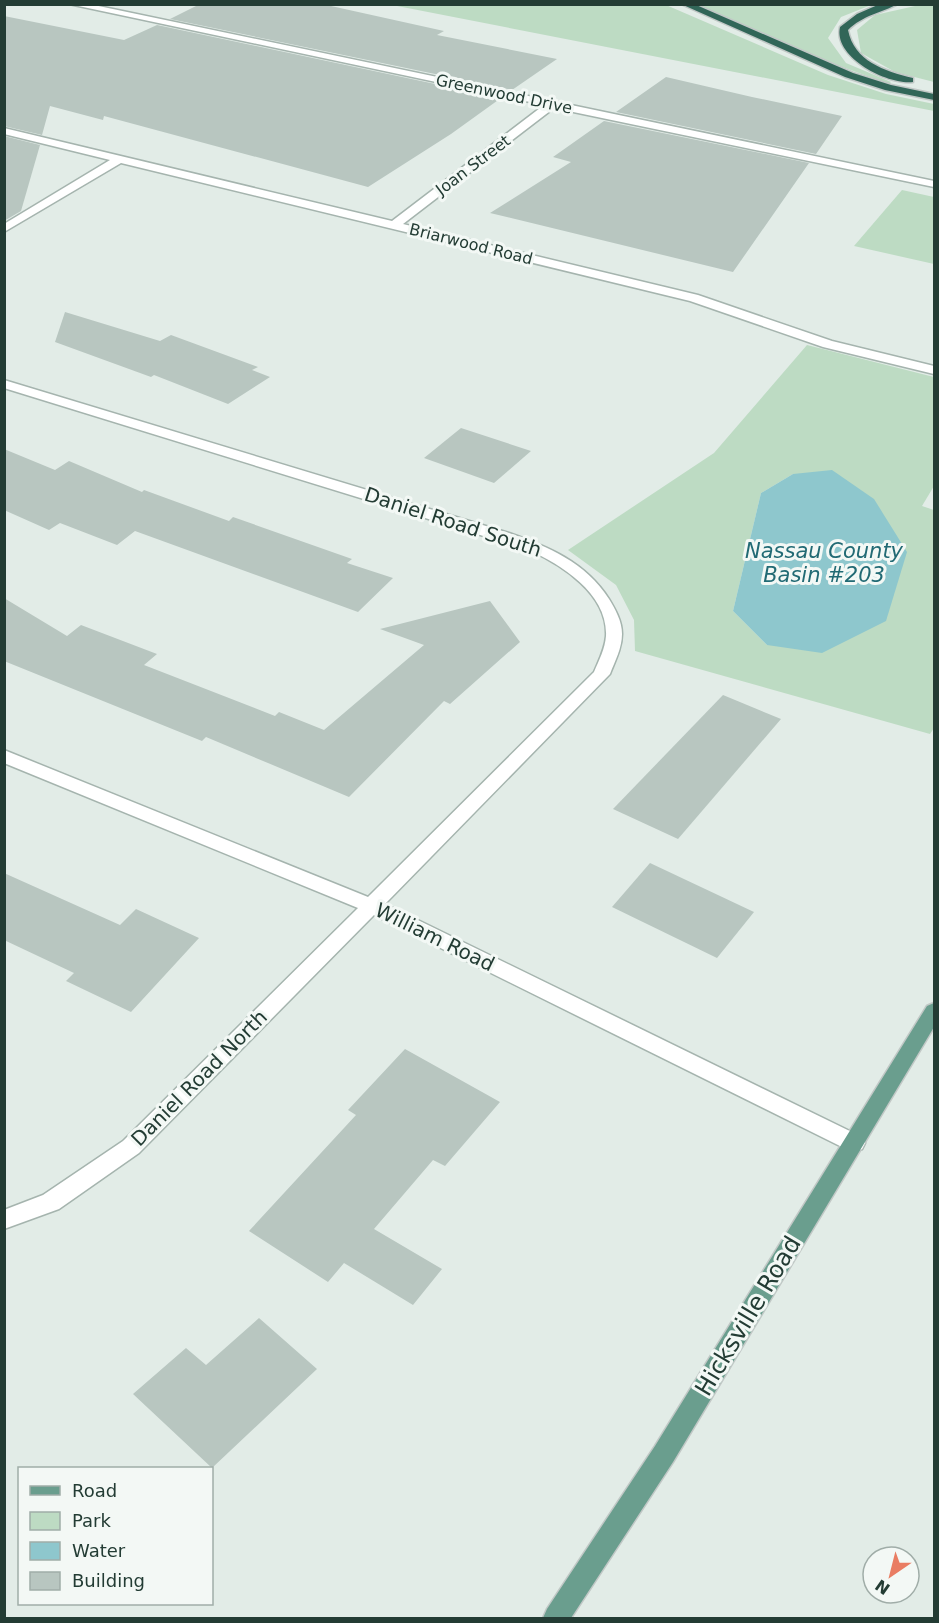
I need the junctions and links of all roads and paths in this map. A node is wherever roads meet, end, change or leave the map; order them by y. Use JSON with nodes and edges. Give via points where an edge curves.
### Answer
{"nodes":[{"id":1,"x":73,"y":4,"type":"edge"},
{"id":2,"x":685,"y":4,"type":"edge"},
{"id":3,"x":894,"y":4,"type":"edge"},
{"id":4,"x":924,"y":84,"type":"dead end"},
{"id":5,"x":934,"y":97,"type":"edge"},
{"id":6,"x":552,"y":104,"type":"junction"},
{"id":7,"x":4,"y":131,"type":"edge"},
{"id":8,"x":119,"y":159,"type":"junction"},
{"id":9,"x":934,"y":184,"type":"edge"},
{"id":10,"x":394,"y":225,"type":"junction"},
{"id":11,"x":4,"y":229,"type":"edge"},
{"id":12,"x":934,"y":370,"type":"edge"},
{"id":13,"x":4,"y":384,"type":"edge"},
{"id":14,"x":4,"y":756,"type":"edge"},
{"id":15,"x":372,"y":906,"type":"junction"},
{"id":16,"x":934,"y":1011,"type":"edge"},
{"id":17,"x":854,"y":1143,"type":"junction"},
{"id":18,"x":4,"y":1220,"type":"edge"},
{"id":19,"x":556,"y":1618,"type":"edge"}],
"edges":[{"from":1,"to":6,"type":"street","name":"Greenwood Drive"},
{"from":2,"to":5,"type":"highway","via":[[849,75]]},
{"from":3,"to":4,"type":"highway","via":[[853,18],[843,29],[847,46],[863,61],[892,76]]},
{"from":6,"to":9,"type":"street","name":"Greenwood Drive"},
{"from":6,"to":10,"type":"street","name":"Joan Street"},
{"from":7,"to":8,"type":"street","name":"Briarwood Road"},
{"from":8,"to":10,"type":"street","name":"Briarwood Road"},
{"from":8,"to":11,"type":"street"},
{"from":10,"to":12,"type":"street","name":"Briarwood Road","via":[[694,298],[828,344]]},
{"from":13,"to":15,"type":"street","name":"Daniel Road South","via":[[504,536],[561,560],[595,588],[614,621],[613,644],[602,674]]},
{"from":14,"to":15,"type":"street","name":"William Road"},
{"from":15,"to":17,"type":"street","name":"William Road"},
{"from":15,"to":18,"type":"street","name":"Daniel Road North","via":[[131,1147],[51,1202]]},
{"from":16,"to":17,"type":"main road","name":"Hicksville Road"},
{"from":17,"to":19,"type":"main road","name":"Hicksville Road","via":[[664,1454]]}]}
